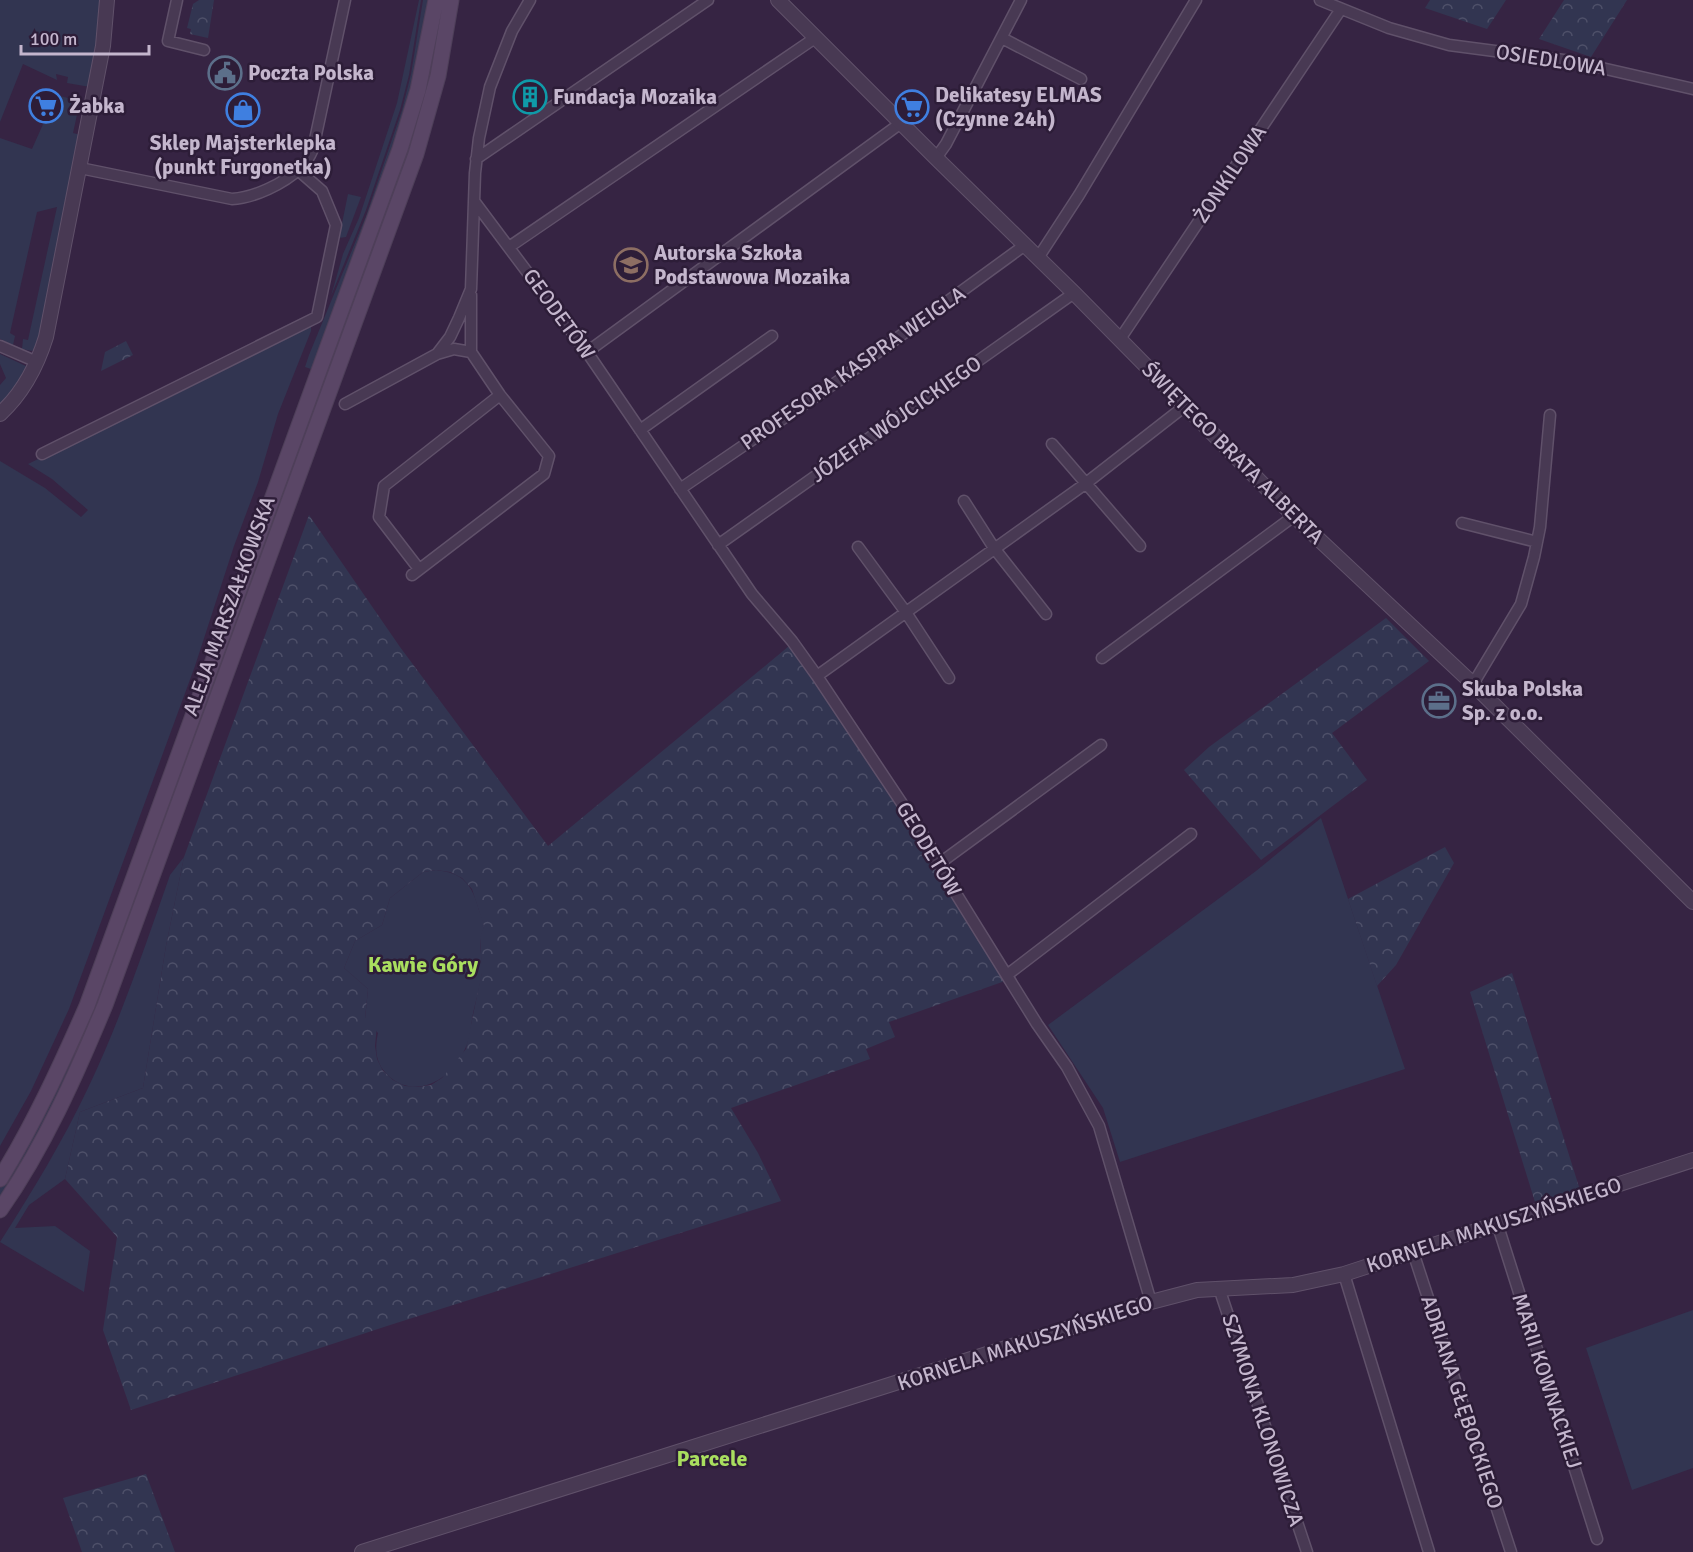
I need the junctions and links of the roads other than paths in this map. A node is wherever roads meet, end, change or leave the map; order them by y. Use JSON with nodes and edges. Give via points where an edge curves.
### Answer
{"nodes":[{"id":1,"x":107,"y":0,"type":"edge"},
{"id":2,"x":177,"y":0,"type":"edge"},
{"id":3,"x":345,"y":0,"type":"edge"},
{"id":4,"x":436,"y":0,"type":"edge"},
{"id":5,"x":451,"y":0,"type":"edge"},
{"id":6,"x":530,"y":0,"type":"edge"},
{"id":7,"x":708,"y":0,"type":"edge"},
{"id":8,"x":778,"y":0,"type":"edge"},
{"id":9,"x":1022,"y":0,"type":"edge"},
{"id":10,"x":1196,"y":0,"type":"edge"},
{"id":11,"x":1320,"y":0,"type":"edge"},
{"id":12,"x":1341,"y":9,"type":"junction"},
{"id":13,"x":815,"y":38,"type":"junction"},
{"id":14,"x":1002,"y":38,"type":"junction"},
{"id":15,"x":204,"y":50,"type":"dead end"},
{"id":16,"x":1081,"y":79,"type":"dead end"},
{"id":17,"x":1693,"y":89,"type":"edge"},
{"id":18,"x":901,"y":123,"type":"junction"},
{"id":19,"x":936,"y":158,"type":"junction"},
{"id":20,"x":476,"y":159,"type":"junction"},
{"id":21,"x":80,"y":168,"type":"junction"},
{"id":22,"x":298,"y":170,"type":"junction"},
{"id":23,"x":474,"y":201,"type":"junction"},
{"id":24,"x":1025,"y":245,"type":"junction"},
{"id":25,"x":509,"y":247,"type":"junction"},
{"id":26,"x":1038,"y":258,"type":"junction"},
{"id":27,"x":471,"y":289,"type":"junction"},
{"id":28,"x":1074,"y":293,"type":"junction"},
{"id":29,"x":771,"y":336,"type":"dead end"},
{"id":30,"x":1120,"y":339,"type":"junction"},
{"id":31,"x":0,"y":346,"type":"edge"},
{"id":32,"x":471,"y":351,"type":"junction"},
{"id":33,"x":587,"y":352,"type":"junction"},
{"id":34,"x":436,"y":354,"type":"junction"},
{"id":35,"x":37,"y":362,"type":"junction"},
{"id":36,"x":500,"y":395,"type":"junction"},
{"id":37,"x":345,"y":404,"type":"dead end"},
{"id":38,"x":1185,"y":406,"type":"junction"},
{"id":39,"x":0,"y":414,"type":"edge"},
{"id":40,"x":1550,"y":415,"type":"dead end"},
{"id":41,"x":640,"y":430,"type":"junction"},
{"id":42,"x":1052,"y":444,"type":"dead end"},
{"id":43,"x":42,"y":454,"type":"dead end"},
{"id":44,"x":1085,"y":484,"type":"junction"},
{"id":45,"x":680,"y":489,"type":"junction"},
{"id":46,"x":964,"y":501,"type":"dead end"},
{"id":47,"x":1294,"y":516,"type":"junction"},
{"id":48,"x":1462,"y":523,"type":"dead end"},
{"id":49,"x":1537,"y":542,"type":"junction"},
{"id":50,"x":718,"y":545,"type":"junction"},
{"id":51,"x":1140,"y":546,"type":"dead end"},
{"id":52,"x":858,"y":547,"type":"dead end"},
{"id":53,"x":994,"y":548,"type":"junction"},
{"id":54,"x":905,"y":611,"type":"junction"},
{"id":55,"x":1046,"y":614,"type":"dead end"},
{"id":56,"x":1102,"y":658,"type":"dead end"},
{"id":57,"x":817,"y":676,"type":"junction"},
{"id":58,"x":949,"y":678,"type":"dead end"},
{"id":59,"x":1473,"y":684,"type":"junction"},
{"id":60,"x":1101,"y":745,"type":"dead end"},
{"id":61,"x":1191,"y":834,"type":"dead end"},
{"id":62,"x":940,"y":863,"type":"junction"},
{"id":63,"x":1693,"y":902,"type":"edge"},
{"id":64,"x":1007,"y":975,"type":"junction"},
{"id":65,"x":1693,"y":1160,"type":"edge"},
{"id":66,"x":0,"y":1179,"type":"edge"},
{"id":67,"x":0,"y":1210,"type":"edge"},
{"id":68,"x":1497,"y":1223,"type":"junction"},
{"id":69,"x":1413,"y":1252,"type":"junction"},
{"id":70,"x":1344,"y":1274,"type":"junction"},
{"id":71,"x":1219,"y":1288,"type":"junction"},
{"id":72,"x":1151,"y":1302,"type":"junction"},
{"id":73,"x":1597,"y":1539,"type":"dead end"},
{"id":74,"x":362,"y":1552,"type":"edge"},
{"id":75,"x":1306,"y":1552,"type":"edge"},
{"id":76,"x":1429,"y":1552,"type":"edge"},
{"id":77,"x":1511,"y":1552,"type":"edge"}],
"edges":[{"from":1,"to":21,"type":"street","via":[[104,46]]},
{"from":2,"to":15,"type":"street","via":[[168,41]]},
{"from":3,"to":22,"type":"street","via":[[313,149]]},
{"from":4,"to":66,"type":"main road","name":"ALEJA MARSZAŁKOWSKA","via":[[400,149],[87,1006],[46,1097]]},
{"from":5,"to":67,"type":"main road","name":"ALEJA MARSZAŁKOWSKA","via":[[438,76],[412,164],[113,983],[62,1102]]},
{"from":6,"to":20,"type":"street","via":[[496,69]]},
{"from":7,"to":20,"type":"street"},
{"from":8,"to":13,"type":"street","name":"ŚWIĘTEGO BRATA ALBERTA"},
{"from":9,"to":14,"type":"street"},
{"from":10,"to":26,"type":"street"},
{"from":11,"to":12,"type":"street","name":"OSIEDLOWA"},
{"from":12,"to":17,"type":"street","name":"OSIEDLOWA","via":[[1449,45],[1571,61]]},
{"from":12,"to":30,"type":"street","name":"ŻONKILOWA"},
{"from":13,"to":18,"type":"street","name":"ŚWIĘTEGO BRATA ALBERTA"},
{"from":13,"to":25,"type":"street"},
{"from":14,"to":16,"type":"street"},
{"from":14,"to":19,"type":"street"},
{"from":18,"to":19,"type":"street","name":"ŚWIĘTEGO BRATA ALBERTA"},
{"from":18,"to":33,"type":"street"},
{"from":19,"to":24,"type":"street","name":"ŚWIĘTEGO BRATA ALBERTA"},
{"from":20,"to":23,"type":"street"},
{"from":21,"to":22,"type":"street","via":[[232,199],[259,193]]},
{"from":21,"to":35,"type":"street","via":[[46,337]]},
{"from":22,"to":43,"type":"street","via":[[322,191],[336,225],[317,317]]},
{"from":23,"to":25,"type":"street","name":"GEODETÓW"},
{"from":23,"to":27,"type":"street"},
{"from":24,"to":26,"type":"street","name":"ŚWIĘTEGO BRATA ALBERTA"},
{"from":24,"to":45,"type":"street","name":"PROFESORA KASPRA WEIGLA","via":[[841,379]]},
{"from":25,"to":33,"type":"street","name":"GEODETÓW"},
{"from":26,"to":28,"type":"street","name":"ŚWIĘTEGO BRATA ALBERTA"},
{"from":27,"to":32,"type":"street"},
{"from":27,"to":34,"type":"street","via":[[450,337]]},
{"from":28,"to":30,"type":"street","name":"ŚWIĘTEGO BRATA ALBERTA"},
{"from":28,"to":50,"type":"street","name":"JÓZEFA WÓJCICKIEGO"},
{"from":29,"to":41,"type":"street"},
{"from":30,"to":38,"type":"street","name":"ŚWIĘTEGO BRATA ALBERTA"},
{"from":31,"to":35,"type":"street"},
{"from":32,"to":34,"type":"street","via":[[454,349]]},
{"from":32,"to":36,"type":"street"},
{"from":33,"to":41,"type":"street","name":"GEODETÓW"},
{"from":34,"to":37,"type":"street"},
{"from":35,"to":39,"type":"street","via":[[16,397]]},
{"from":36,"to":36,"type":"street","via":[[549,456],[544,474],[415,572],[380,517],[384,486]]},
{"from":38,"to":44,"type":"street"},
{"from":38,"to":47,"type":"street","name":"ŚWIĘTEGO BRATA ALBERTA"},
{"from":40,"to":49,"type":"street"},
{"from":41,"to":45,"type":"street","name":"GEODETÓW"},
{"from":42,"to":44,"type":"street"},
{"from":44,"to":51,"type":"street"},
{"from":44,"to":53,"type":"street"},
{"from":45,"to":50,"type":"street","name":"GEODETÓW"},
{"from":46,"to":53,"type":"street"},
{"from":47,"to":56,"type":"street"},
{"from":47,"to":59,"type":"street","name":"ŚWIĘTEGO BRATA ALBERTA"},
{"from":48,"to":49,"type":"street"},
{"from":49,"to":59,"type":"street","via":[[1521,604]]},
{"from":50,"to":57,"type":"street","name":"GEODETÓW"},
{"from":52,"to":54,"type":"street"},
{"from":53,"to":54,"type":"street"},
{"from":53,"to":55,"type":"street"},
{"from":54,"to":57,"type":"street"},
{"from":54,"to":58,"type":"street"},
{"from":57,"to":62,"type":"street","name":"GEODETÓW"},
{"from":59,"to":63,"type":"street","name":"ŚWIĘTEGO BRATA ALBERTA"},
{"from":60,"to":62,"type":"street"},
{"from":61,"to":64,"type":"street"},
{"from":62,"to":64,"type":"street","name":"GEODETÓW"},
{"from":64,"to":72,"type":"street","name":"GEODETÓW","via":[[1096,1118]]},
{"from":65,"to":68,"type":"street","name":"KORNELA MAKUSZYŃSKIEGO"},
{"from":68,"to":69,"type":"street","name":"KORNELA MAKUSZYŃSKIEGO"},
{"from":68,"to":73,"type":"street","name":"MARII KOWNACKIEJ"},
{"from":69,"to":70,"type":"street","name":"KORNELA MAKUSZYŃSKIEGO"},
{"from":69,"to":77,"type":"street","name":"ADRIANA GŁĘBOCKIEGO"},
{"from":70,"to":71,"type":"street","name":"KORNELA MAKUSZYŃSKIEGO","via":[[1293,1285]]},
{"from":70,"to":76,"type":"street"},
{"from":71,"to":72,"type":"street","name":"KORNELA MAKUSZYŃSKIEGO"},
{"from":71,"to":75,"type":"street","name":"SZYMONA KLONOWICZA"},
{"from":72,"to":74,"type":"street","name":"KORNELA MAKUSZYŃSKIEGO"}]}
